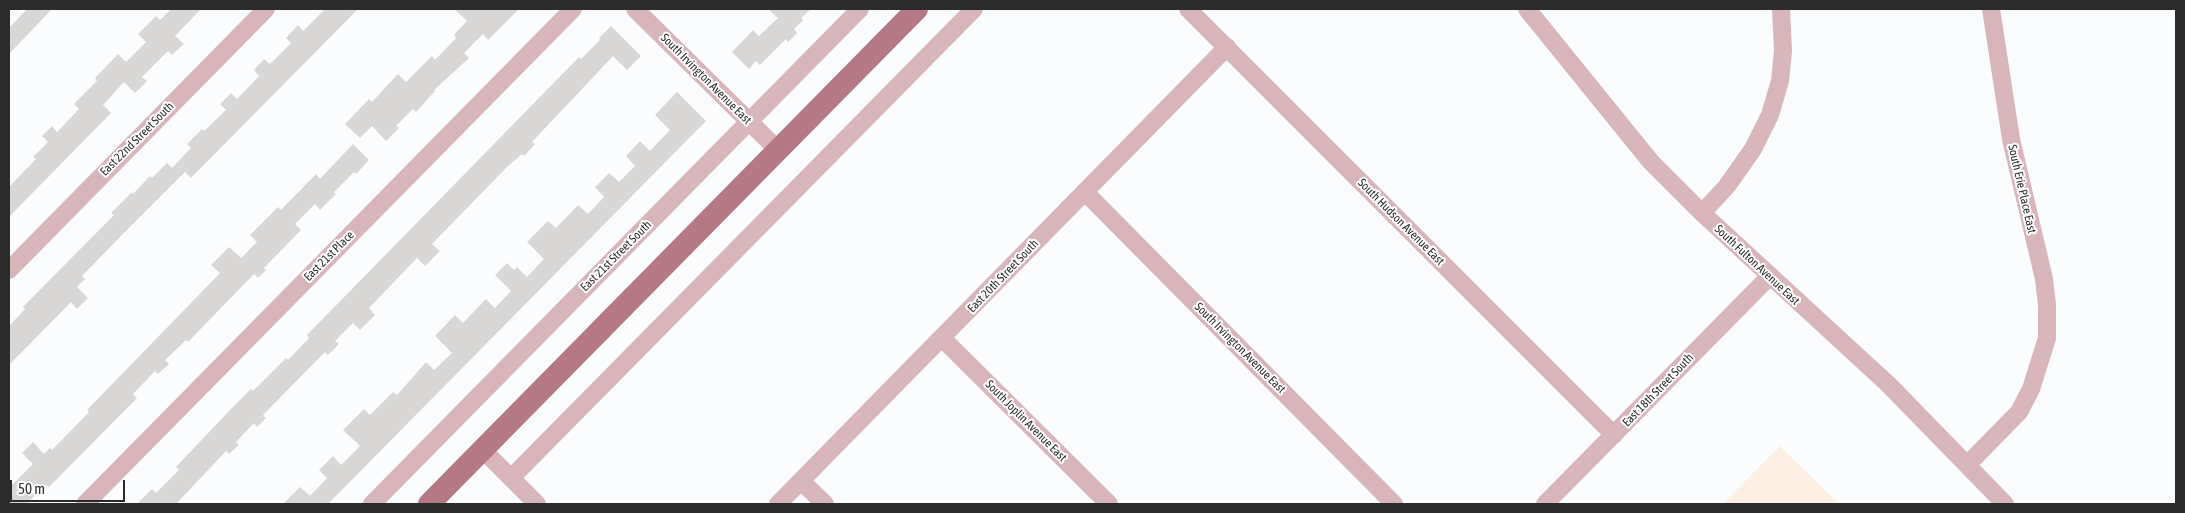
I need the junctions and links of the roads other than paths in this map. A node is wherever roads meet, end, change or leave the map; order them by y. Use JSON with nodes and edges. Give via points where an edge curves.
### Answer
{"nodes":[{"id":1,"x":266,"y":9,"type":"edge"},
{"id":2,"x":573,"y":9,"type":"edge"},
{"id":3,"x":635,"y":9,"type":"edge"},
{"id":4,"x":860,"y":9,"type":"edge"},
{"id":5,"x":917,"y":9,"type":"edge"},
{"id":6,"x":974,"y":9,"type":"edge"},
{"id":7,"x":1188,"y":9,"type":"edge"},
{"id":8,"x":1527,"y":9,"type":"edge"},
{"id":9,"x":1781,"y":9,"type":"edge"},
{"id":10,"x":1991,"y":9,"type":"edge"},
{"id":11,"x":1227,"y":48,"type":"junction"},
{"id":12,"x":749,"y":122,"type":"junction"},
{"id":13,"x":778,"y":150,"type":"junction"},
{"id":14,"x":1085,"y":192,"type":"junction"},
{"id":15,"x":1702,"y":213,"type":"junction"},
{"id":16,"x":9,"y":270,"type":"edge"},
{"id":17,"x":1770,"y":276,"type":"junction"},
{"id":18,"x":942,"y":338,"type":"junction"},
{"id":19,"x":1614,"y":435,"type":"junction"},
{"id":20,"x":483,"y":450,"type":"junction"},
{"id":21,"x":1967,"y":464,"type":"junction"},
{"id":22,"x":511,"y":478,"type":"junction"},
{"id":23,"x":801,"y":481,"type":"junction"},
{"id":24,"x":85,"y":504,"type":"edge"},
{"id":25,"x":372,"y":504,"type":"edge"},
{"id":26,"x":429,"y":504,"type":"edge"},
{"id":27,"x":537,"y":504,"type":"edge"},
{"id":28,"x":778,"y":504,"type":"edge"},
{"id":29,"x":825,"y":504,"type":"edge"},
{"id":30,"x":1109,"y":504,"type":"edge"},
{"id":31,"x":1394,"y":504,"type":"edge"},
{"id":32,"x":1545,"y":504,"type":"edge"},
{"id":33,"x":2005,"y":504,"type":"edge"}],
"edges":[{"from":1,"to":16,"type":"street","name":"East 22nd Street South"},
{"from":2,"to":24,"type":"street","name":"East 21st Place"},
{"from":3,"to":12,"type":"street","name":"South Irvington Avenue East"},
{"from":4,"to":12,"type":"street","name":"East 21st Street South"},
{"from":5,"to":13,"type":"main road"},
{"from":6,"to":22,"type":"street"},
{"from":7,"to":11,"type":"street","name":"South Hudson Avenue East"},
{"from":8,"to":15,"type":"street","name":"South Fulton Avenue East","via":[[1651,162]]},
{"from":9,"to":15,"type":"street","via":[[1783,50],[1780,81],[1770,115],[1753,149],[1727,186]]},
{"from":10,"to":21,"type":"street","name":"South Erie Place East","via":[[2011,139],[2045,288],[2047,338],[2020,412]]},
{"from":11,"to":14,"type":"street","name":"East 20th Street South"},
{"from":11,"to":19,"type":"street","name":"South Hudson Avenue East"},
{"from":12,"to":13,"type":"street","name":"South Irvington Avenue East"},
{"from":12,"to":25,"type":"street","name":"East 21st Street South"},
{"from":13,"to":20,"type":"main road"},
{"from":14,"to":18,"type":"street","name":"East 20th Street South"},
{"from":14,"to":31,"type":"street","name":"South Irvington Avenue East"},
{"from":15,"to":17,"type":"street","name":"South Fulton Avenue East"},
{"from":17,"to":19,"type":"street","name":"East 18th Street South"},
{"from":17,"to":21,"type":"street","name":"South Fulton Avenue East","via":[[1889,385]]},
{"from":18,"to":23,"type":"street","name":"East 20th Street South"},
{"from":18,"to":30,"type":"street","name":"South Joplin Avenue East"},
{"from":19,"to":32,"type":"street","name":"East 18th Street South"},
{"from":20,"to":22,"type":"street"},
{"from":20,"to":26,"type":"main road"},
{"from":21,"to":33,"type":"street","name":"South Fulton Avenue East"},
{"from":22,"to":27,"type":"street"},
{"from":23,"to":28,"type":"street","name":"East 20th Street South"},
{"from":23,"to":29,"type":"street"}]}
